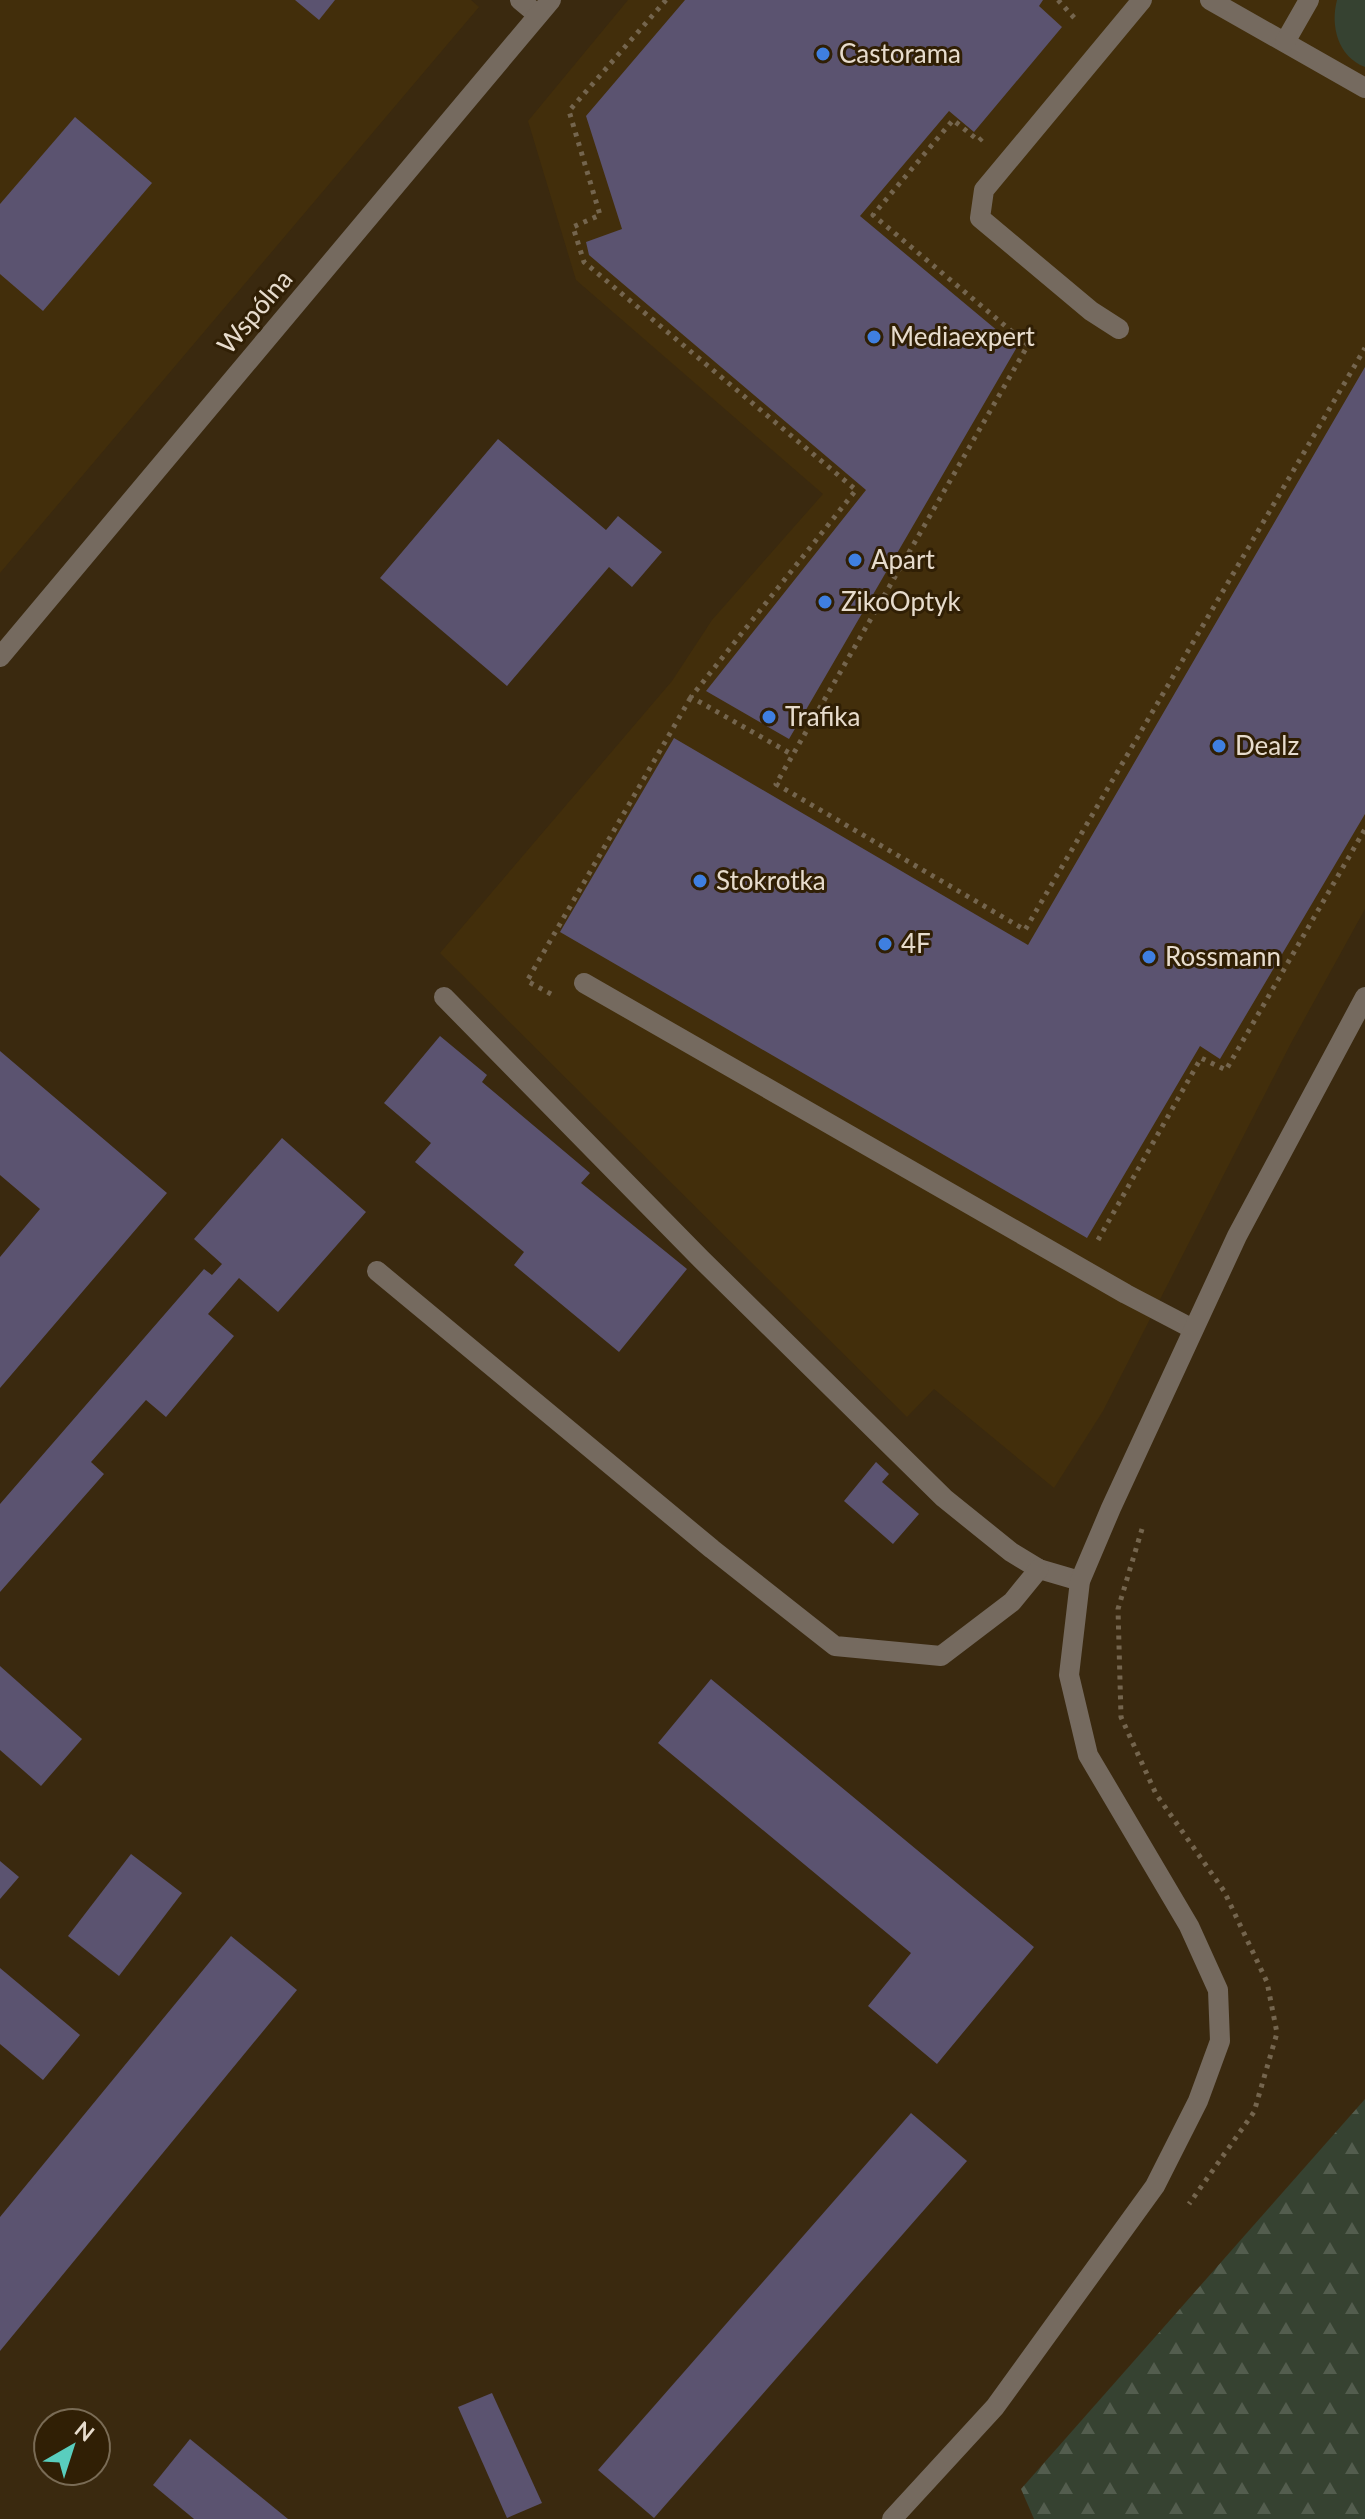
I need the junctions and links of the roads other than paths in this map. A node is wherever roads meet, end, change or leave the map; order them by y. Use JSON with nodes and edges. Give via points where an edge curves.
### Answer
{"nodes":[{"id":1,"x":520,"y":0,"type":"edge"},
{"id":2,"x":1142,"y":0,"type":"edge"},
{"id":3,"x":1210,"y":0,"type":"edge"},
{"id":4,"x":1309,"y":0,"type":"edge"},
{"id":5,"x":544,"y":8,"type":"edge"},
{"id":6,"x":1285,"y":42,"type":"junction"},
{"id":7,"x":1365,"y":88,"type":"edge"},
{"id":8,"x":1119,"y":329,"type":"dead end"},
{"id":9,"x":0,"y":657,"type":"edge"},
{"id":10,"x":584,"y":983,"type":"dead end"},
{"id":11,"x":444,"y":997,"type":"dead end"},
{"id":12,"x":1365,"y":997,"type":"edge"},
{"id":13,"x":377,"y":1271,"type":"dead end"},
{"id":14,"x":1193,"y":1329,"type":"junction"},
{"id":15,"x":1039,"y":1569,"type":"junction"},
{"id":16,"x":1080,"y":1581,"type":"junction"},
{"id":17,"x":892,"y":2519,"type":"edge"}],
"edges":[{"from":1,"to":5,"type":"street"},
{"from":2,"to":8,"type":"street","via":[[984,190],[980,218]]},
{"from":3,"to":6,"type":"street"},
{"from":4,"to":6,"type":"street"},
{"from":5,"to":9,"type":"street","name":"Wspólna"},
{"from":6,"to":7,"type":"street"},
{"from":10,"to":14,"type":"street"},
{"from":11,"to":15,"type":"street","via":[[944,1498]]},
{"from":12,"to":14,"type":"street"},
{"from":13,"to":15,"type":"street","via":[[835,1646],[941,1656],[1012,1602]]},
{"from":14,"to":16,"type":"street"},
{"from":15,"to":16,"type":"street"},
{"from":16,"to":17,"type":"street","via":[[1069,1675],[1088,1755],[1189,1926],[1218,1990],[1220,2041],[1198,2101],[1155,2186],[995,2407]]}]}
